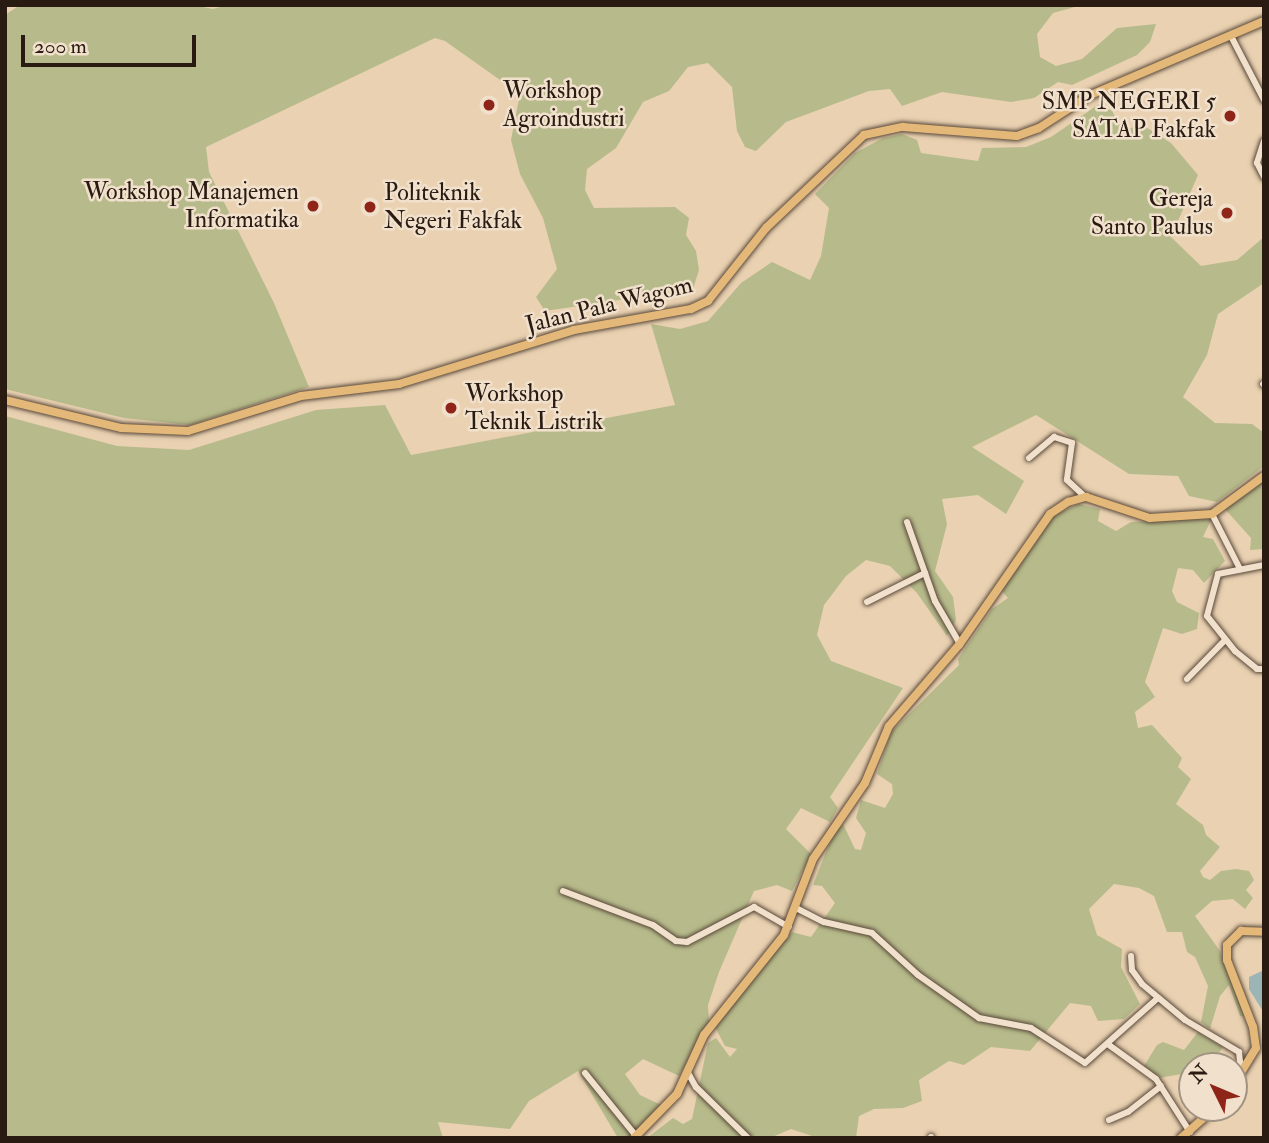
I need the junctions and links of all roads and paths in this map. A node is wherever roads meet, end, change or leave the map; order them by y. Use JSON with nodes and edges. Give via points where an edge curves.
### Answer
{"nodes":[{"id":1,"x":1264,"y":21,"type":"edge"},
{"id":2,"x":1232,"y":38,"type":"junction"},
{"id":3,"x":1264,"y":100,"type":"edge"},
{"id":4,"x":1264,"y":141,"type":"edge"},
{"id":5,"x":1264,"y":177,"type":"edge"},
{"id":6,"x":5,"y":400,"type":"edge"},
{"id":7,"x":1029,"y":458,"type":"dead end"},
{"id":8,"x":1264,"y":476,"type":"edge"},
{"id":9,"x":1085,"y":497,"type":"junction"},
{"id":10,"x":1212,"y":514,"type":"junction"},
{"id":11,"x":906,"y":522,"type":"dead end"},
{"id":12,"x":1264,"y":565,"type":"edge"},
{"id":13,"x":1240,"y":569,"type":"junction"},
{"id":14,"x":925,"y":573,"type":"junction"},
{"id":15,"x":867,"y":602,"type":"dead end"},
{"id":16,"x":1225,"y":640,"type":"junction"},
{"id":17,"x":960,"y":644,"type":"junction"},
{"id":18,"x":1264,"y":669,"type":"edge"},
{"id":19,"x":1187,"y":680,"type":"dead end"},
{"id":20,"x":563,"y":891,"type":"dead end"},
{"id":21,"x":796,"y":908,"type":"junction"},
{"id":22,"x":789,"y":927,"type":"junction"},
{"id":23,"x":1264,"y":932,"type":"edge"},
{"id":24,"x":1131,"y":956,"type":"dead end"},
{"id":25,"x":1158,"y":998,"type":"junction"},
{"id":26,"x":1109,"y":1045,"type":"junction"},
{"id":27,"x":1239,"y":1052,"type":"edge"},
{"id":28,"x":1248,"y":1064,"type":"edge"},
{"id":29,"x":687,"y":1072,"type":"junction"},
{"id":30,"x":585,"y":1073,"type":"dead end"},
{"id":31,"x":1161,"y":1086,"type":"junction"},
{"id":32,"x":1109,"y":1120,"type":"dead end"},
{"id":33,"x":1200,"y":1122,"type":"edge"},
{"id":34,"x":1190,"y":1132,"type":"junction"},
{"id":35,"x":635,"y":1137,"type":"edge"},
{"id":36,"x":748,"y":1138,"type":"edge"},
{"id":37,"x":1181,"y":1138,"type":"edge"}],
"edges":[{"from":1,"to":2,"type":"main road","name":"Jalan Pala Wagom"},
{"from":2,"to":3,"type":"street"},
{"from":2,"to":6,"type":"main road","name":"Jalan Pala Wagom","via":[[1088,96],[1039,128],[1017,136],[903,127],[864,135],[766,228],[708,301],[691,309],[574,330],[399,384],[302,396],[188,431],[121,428]]},
{"from":4,"to":5,"type":"street","via":[[1257,167]]},
{"from":7,"to":9,"type":"street","via":[[1054,437],[1072,443],[1067,480]]},
{"from":8,"to":10,"type":"main road"},
{"from":9,"to":10,"type":"main road","via":[[1150,518]]},
{"from":9,"to":17,"type":"main road","via":[[1050,514]]},
{"from":10,"to":13,"type":"street"},
{"from":11,"to":14,"type":"street"},
{"from":12,"to":13,"type":"street"},
{"from":13,"to":16,"type":"street","via":[[1221,571],[1213,582],[1208,620]]},
{"from":14,"to":15,"type":"street"},
{"from":14,"to":17,"type":"street"},
{"from":16,"to":18,"type":"street","via":[[1257,669]]},
{"from":16,"to":19,"type":"street"},
{"from":17,"to":21,"type":"main road","via":[[889,726],[865,783],[813,859]]},
{"from":20,"to":22,"type":"street","via":[[653,925],[676,941],[687,942],[754,907]]},
{"from":21,"to":22,"type":"main road"},
{"from":21,"to":26,"type":"street","via":[[824,922],[872,933],[918,975],[979,1018],[1031,1028],[1085,1063]]},
{"from":22,"to":29,"type":"main road","via":[[711,1024]]},
{"from":23,"to":28,"type":"main road","via":[[1241,931],[1227,945],[1227,960],[1255,1038]]},
{"from":24,"to":25,"type":"street","via":[[1136,977]]},
{"from":25,"to":26,"type":"street"},
{"from":25,"to":27,"type":"street"},
{"from":26,"to":31,"type":"street"},
{"from":29,"to":35,"type":"main road","via":[[677,1094]]},
{"from":29,"to":36,"type":"street","via":[[696,1087]]},
{"from":30,"to":35,"type":"street"},
{"from":31,"to":32,"type":"street","via":[[1128,1112]]},
{"from":31,"to":34,"type":"street"},
{"from":33,"to":34,"type":"main road"},
{"from":34,"to":37,"type":"main road"}]}
